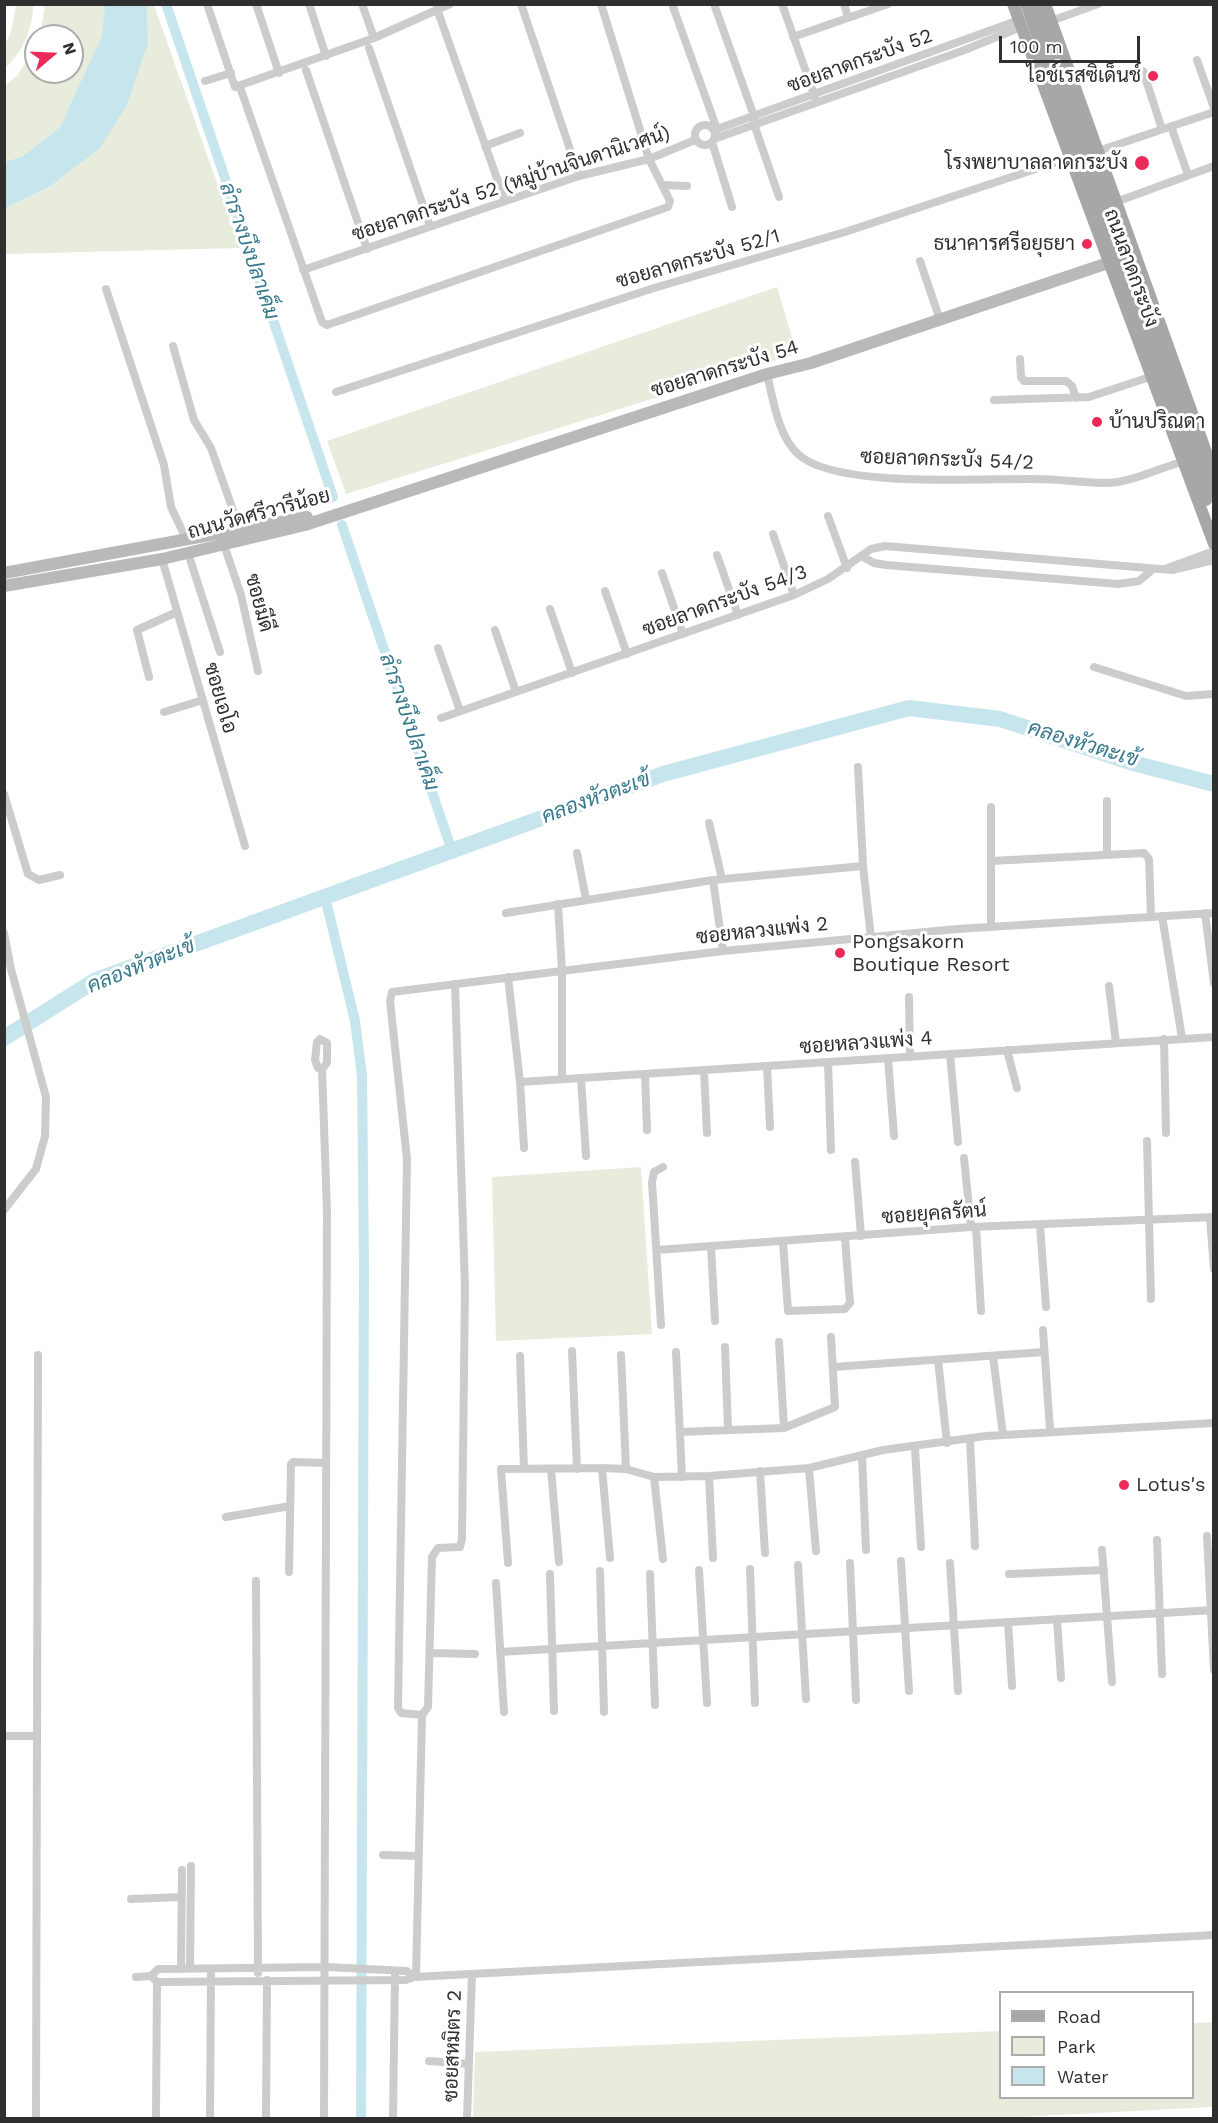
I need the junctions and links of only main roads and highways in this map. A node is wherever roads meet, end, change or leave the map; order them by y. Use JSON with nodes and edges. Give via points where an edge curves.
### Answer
{"nodes":[{"id":1,"x":1013,"y":4,"type":"edge"},
{"id":2,"x":1026,"y":4,"type":"edge"},
{"id":3,"x":1038,"y":4,"type":"edge"},
{"id":4,"x":1045,"y":4,"type":"edge"},
{"id":5,"x":1135,"y":254,"type":"junction"},
{"id":6,"x":1108,"y":263,"type":"junction"},
{"id":7,"x":1214,"y":474,"type":"edge"},
{"id":8,"x":1214,"y":492,"type":"edge"},
{"id":9,"x":352,"y":508,"type":"junction"},
{"id":10,"x":1214,"y":521,"type":"edge"},
{"id":11,"x":1214,"y":544,"type":"edge"},
{"id":12,"x":188,"y":547,"type":"junction"},
{"id":13,"x":4,"y":573,"type":"edge"},
{"id":14,"x":4,"y":586,"type":"edge"}],
"edges":[{"from":1,"to":6,"type":"main road","name":"ถนนลาดกระบัง"},
{"from":2,"to":10,"type":"main road","bridge":true},
{"from":3,"to":8,"type":"main road","bridge":true},
{"from":4,"to":5,"type":"main road","name":"ถนนลาดกระบัง"},
{"from":5,"to":6,"type":"main road"},
{"from":5,"to":7,"type":"main road","name":"ถนนลาดกระบัง"},
{"from":6,"to":9,"type":"main road","name":"ซอยลาดกระบัง 54"},
{"from":6,"to":11,"type":"main road","name":"ถนนลาดกระบัง"},
{"from":9,"to":12,"type":"main road","name":"ถนนวัดศรีวารีน้อย","via":[[240,530]]},
{"from":9,"to":12,"type":"main road","name":"ถนนวัดศรีวารีน้อย","via":[[305,525],[224,545]]},
{"from":12,"to":13,"type":"main road","name":"ถนนวัดศรีวารีน้อย"},
{"from":12,"to":14,"type":"main road","name":"ถนนวัดศรีวารีน้อย","via":[[162,559]]}]}
